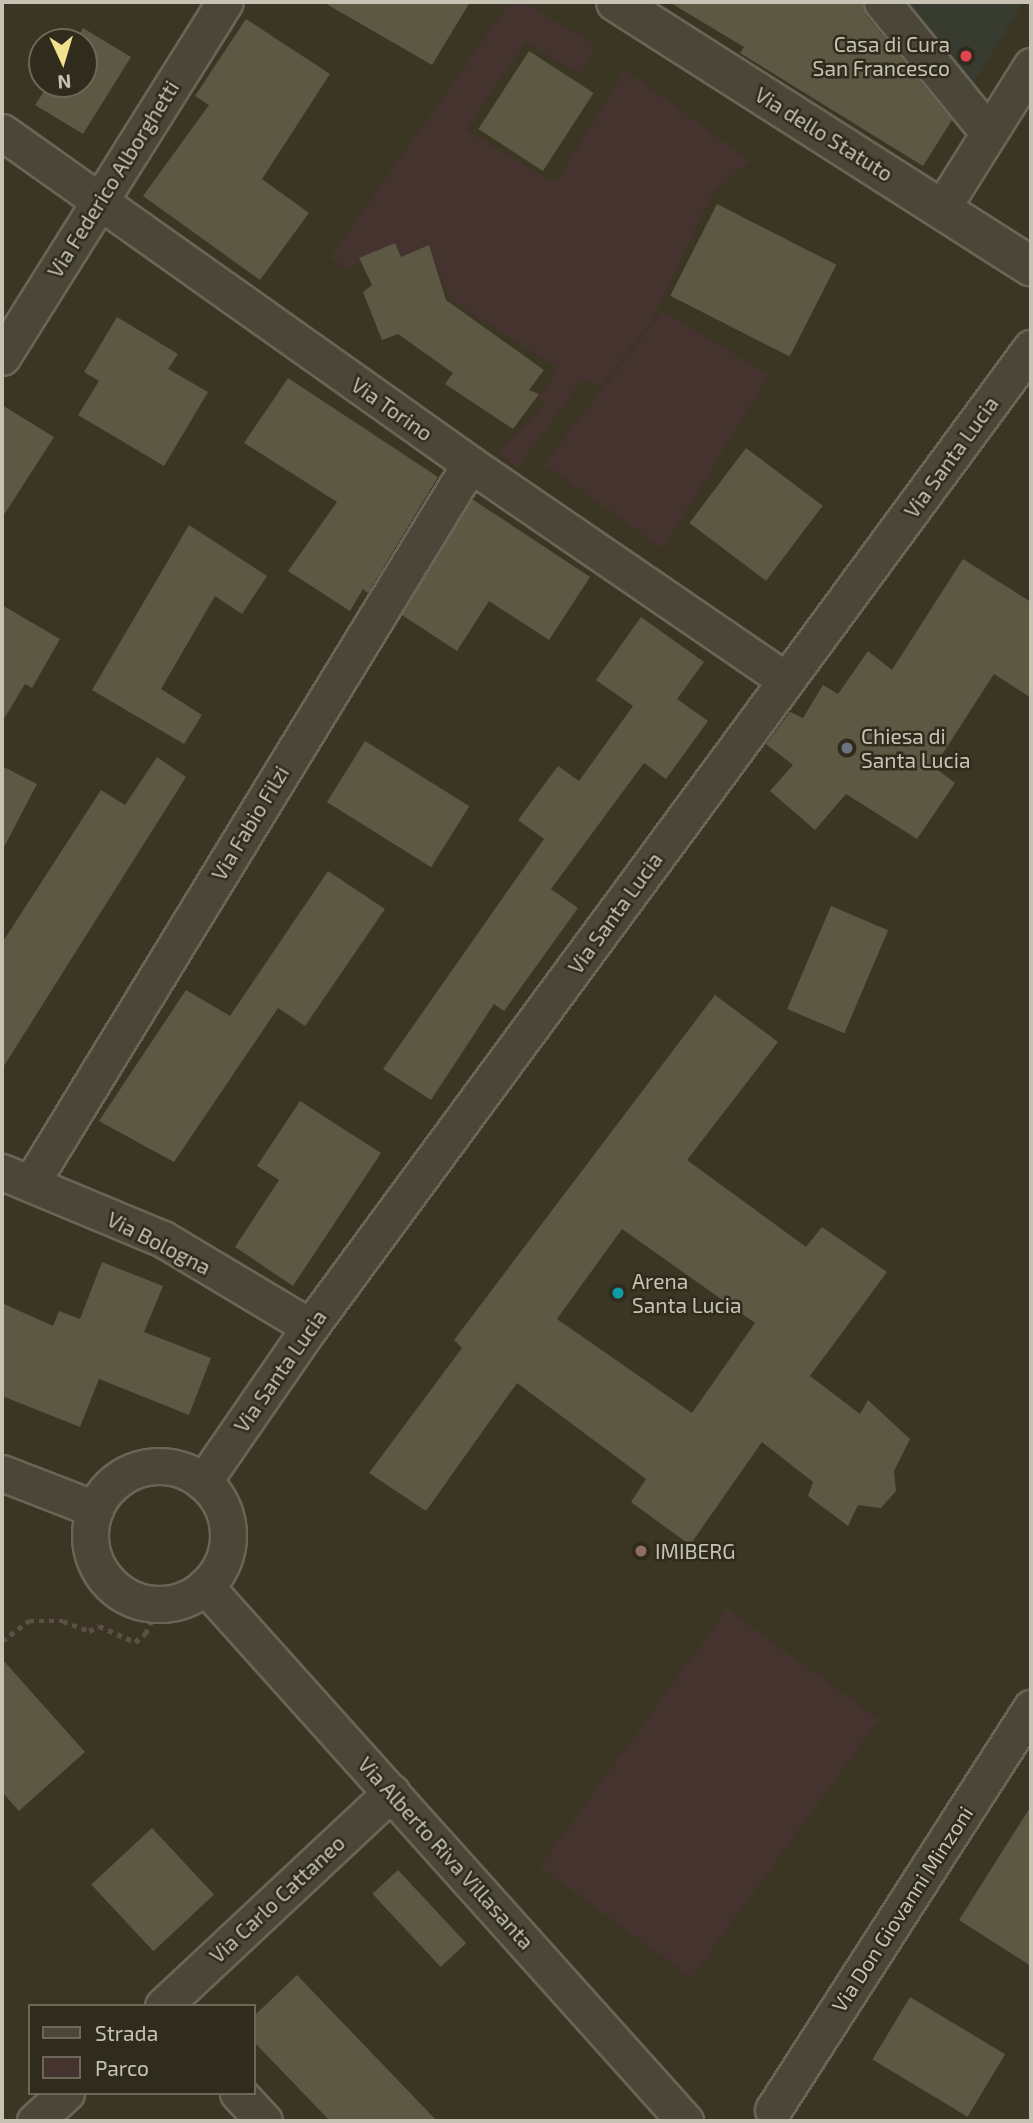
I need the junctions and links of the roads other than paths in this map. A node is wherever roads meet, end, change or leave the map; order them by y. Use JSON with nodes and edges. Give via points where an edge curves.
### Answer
{"nodes":[{"id":1,"x":225,"y":2,"type":"edge"},
{"id":2,"x":616,"y":2,"type":"edge"},
{"id":3,"x":881,"y":2,"type":"edge"},
{"id":4,"x":1031,"y":65,"type":"edge"},
{"id":5,"x":987,"y":131,"type":"junction"},
{"id":6,"x":2,"y":132,"type":"edge"},
{"id":7,"x":100,"y":201,"type":"junction"},
{"id":8,"x":942,"y":208,"type":"junction"},
{"id":9,"x":1031,"y":266,"type":"edge"},
{"id":10,"x":1031,"y":348,"type":"edge"},
{"id":11,"x":2,"y":357,"type":"edge"},
{"id":12,"x":470,"y":464,"type":"junction"},
{"id":13,"x":786,"y":680,"type":"junction"},
{"id":14,"x":16,"y":1177,"type":"edge"},
{"id":15,"x":310,"y":1327,"type":"junction"},
{"id":16,"x":2,"y":1473,"type":"edge"},
{"id":17,"x":204,"y":1482,"type":"junction"},
{"id":18,"x":95,"y":1509,"type":"junction"},
{"id":19,"x":205,"y":1586,"type":"junction"},
{"id":20,"x":1031,"y":1708,"type":"edge"},
{"id":21,"x":392,"y":1792,"type":"junction"},
{"id":22,"x":165,"y":2004,"type":"edge"},
{"id":23,"x":64,"y":2095,"type":"edge"},
{"id":24,"x":240,"y":2095,"type":"edge"},
{"id":25,"x":774,"y":2110,"type":"dead end"},
{"id":26,"x":35,"y":2121,"type":"edge"},
{"id":27,"x":264,"y":2121,"type":"edge"},
{"id":28,"x":685,"y":2121,"type":"edge"}],
"edges":[{"from":1,"to":7,"type":"street","name":"Via Federico Alborghetti"},
{"from":2,"to":8,"type":"street","name":"Via dello Statuto"},
{"from":3,"to":5,"type":"street"},
{"from":4,"to":5,"type":"street"},
{"from":5,"to":8,"type":"street"},
{"from":6,"to":7,"type":"street","name":"Via Torino"},
{"from":7,"to":11,"type":"street","name":"Via Federico Alborghetti"},
{"from":7,"to":12,"type":"street","name":"Via Torino"},
{"from":8,"to":9,"type":"street","name":"Via dello Statuto"},
{"from":10,"to":13,"type":"street","name":"Via Santa Lucia"},
{"from":12,"to":13,"type":"street","name":"Via Torino"},
{"from":12,"to":14,"type":"street","name":"Via Fabio Filzi"},
{"from":13,"to":15,"type":"street","name":"Via Santa Lucia"},
{"from":14,"to":15,"type":"street","name":"Via Bologna","via":[[163,1239]]},
{"from":15,"to":17,"type":"street","name":"Via Santa Lucia"},
{"from":16,"to":18,"type":"street"},
{"from":17,"to":18,"type":"street","via":[[170,1467],[139,1468],[112,1483]]},
{"from":17,"to":19,"type":"street","via":[[221,1503],[228,1529],[221,1564]]},
{"from":18,"to":19,"type":"street","via":[[90,1541],[101,1572],[124,1595],[156,1613]]},
{"from":19,"to":21,"type":"street","name":"Via Alberto Riva Villasanta"},
{"from":20,"to":25,"type":"street","name":"Via Don Giovanni Minzoni"},
{"from":21,"to":22,"type":"street","name":"Via Carlo Cattaneo"},
{"from":21,"to":28,"type":"street","name":"Via Alberto Riva Villasanta"},
{"from":23,"to":26,"type":"street"},
{"from":24,"to":27,"type":"street"}]}
